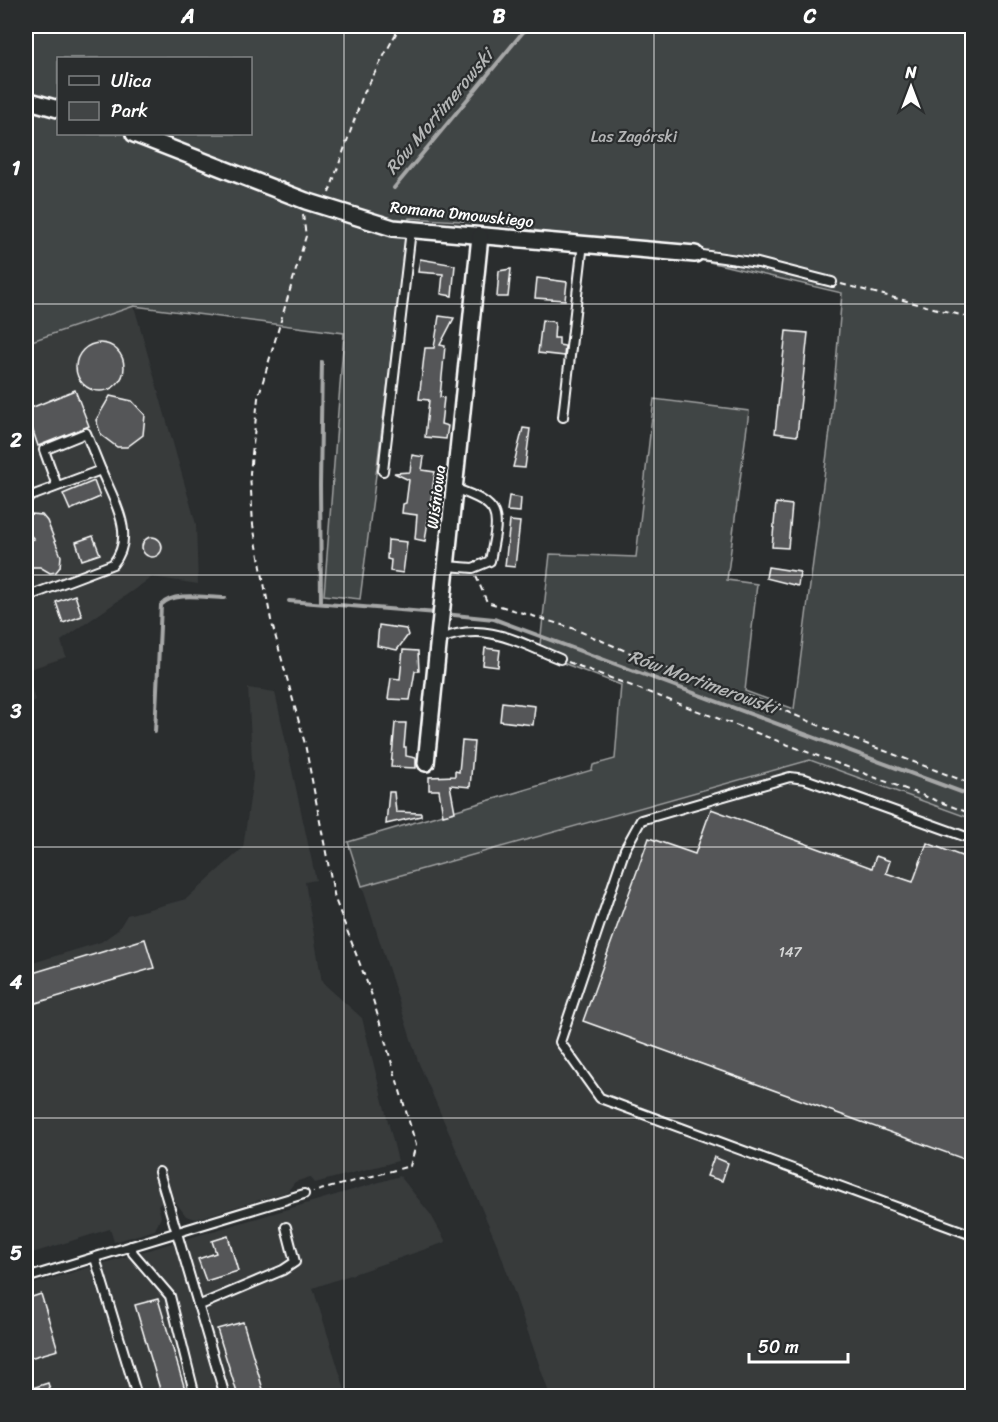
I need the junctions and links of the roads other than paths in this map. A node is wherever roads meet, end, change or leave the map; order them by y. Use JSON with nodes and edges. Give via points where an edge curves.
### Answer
{"nodes":[{"id":1,"x":26,"y":100,"type":"edge"},
{"id":2,"x":57,"y":109,"type":"edge"},
{"id":3,"x":137,"y":135,"type":"edge"},
{"id":4,"x":411,"y":230,"type":"junction"},
{"id":5,"x":480,"y":236,"type":"junction"},
{"id":6,"x":583,"y":243,"type":"junction"},
{"id":7,"x":695,"y":254,"type":"joint"},
{"id":8,"x":832,"y":282,"type":"road end"},
{"id":9,"x":563,"y":417,"type":"dead end"},
{"id":10,"x":101,"y":470,"type":"junction"},
{"id":11,"x":383,"y":471,"type":"dead end"},
{"id":12,"x":57,"y":486,"type":"junction"},
{"id":13,"x":456,"y":489,"type":"junction"},
{"id":14,"x":26,"y":498,"type":"edge"},
{"id":15,"x":446,"y":566,"type":"junction"},
{"id":16,"x":26,"y":597,"type":"edge"},
{"id":17,"x":438,"y":633,"type":"junction"},
{"id":18,"x":560,"y":659,"type":"road end"},
{"id":19,"x":426,"y":763,"type":"dead end"},
{"id":20,"x":972,"y":838,"type":"edge"},
{"id":21,"x":159,"y":1172,"type":"dead end"},
{"id":22,"x":304,"y":1194,"type":"road end"},
{"id":23,"x":286,"y":1227,"type":"dead end"},
{"id":24,"x":178,"y":1233,"type":"junction"},
{"id":25,"x":972,"y":1235,"type":"edge"},
{"id":26,"x":131,"y":1246,"type":"junction"},
{"id":27,"x":95,"y":1258,"type":"junction"},
{"id":28,"x":26,"y":1278,"type":"edge"},
{"id":29,"x":198,"y":1306,"type":"junction"},
{"id":30,"x":137,"y":1396,"type":"edge"},
{"id":31,"x":195,"y":1396,"type":"edge"},
{"id":32,"x":225,"y":1396,"type":"edge"}],
"edges":[{"from":1,"to":2,"type":"street"},
{"from":3,"to":4,"type":"street","name":"Romana Dmowskiego","via":[[306,201]]},
{"from":4,"to":5,"type":"street","name":"Romana Dmowskiego"},
{"from":4,"to":11,"type":"lane"},
{"from":5,"to":6,"type":"street","name":"Romana Dmowskiego"},
{"from":5,"to":13,"type":"street","name":"Wiśniowa"},
{"from":6,"to":7,"type":"street","name":"Romana Dmowskiego"},
{"from":6,"to":9,"type":"lane"},
{"from":7,"to":8,"type":"lane","via":[[758,263]]},
{"from":10,"to":12,"type":"lane"},
{"from":10,"to":12,"type":"lane","via":[[86,433],[44,450]]},
{"from":10,"to":16,"type":"lane","via":[[124,526],[119,556],[113,564]]},
{"from":12,"to":14,"type":"lane"},
{"from":13,"to":15,"type":"street","name":"Wiśniowa"},
{"from":13,"to":15,"type":"lane","via":[[485,500],[495,511],[495,533],[490,561],[472,568]]},
{"from":15,"to":17,"type":"street","name":"Wiśniowa"},
{"from":17,"to":18,"type":"lane","via":[[492,631]]},
{"from":17,"to":19,"type":"street","name":"Wiśniowa"},
{"from":20,"to":25,"type":"lane","via":[[790,777],[641,820],[625,849],[560,1042],[600,1098]]},
{"from":21,"to":24,"type":"lane","via":[[165,1202]]},
{"from":22,"to":24,"type":"lane"},
{"from":23,"to":29,"type":"lane","via":[[295,1262]]},
{"from":24,"to":26,"type":"lane"},
{"from":24,"to":29,"type":"lane"},
{"from":26,"to":27,"type":"lane"},
{"from":26,"to":31,"type":"lane","via":[[170,1296]]},
{"from":27,"to":28,"type":"lane"},
{"from":27,"to":30,"type":"lane"},
{"from":29,"to":32,"type":"lane"}]}
